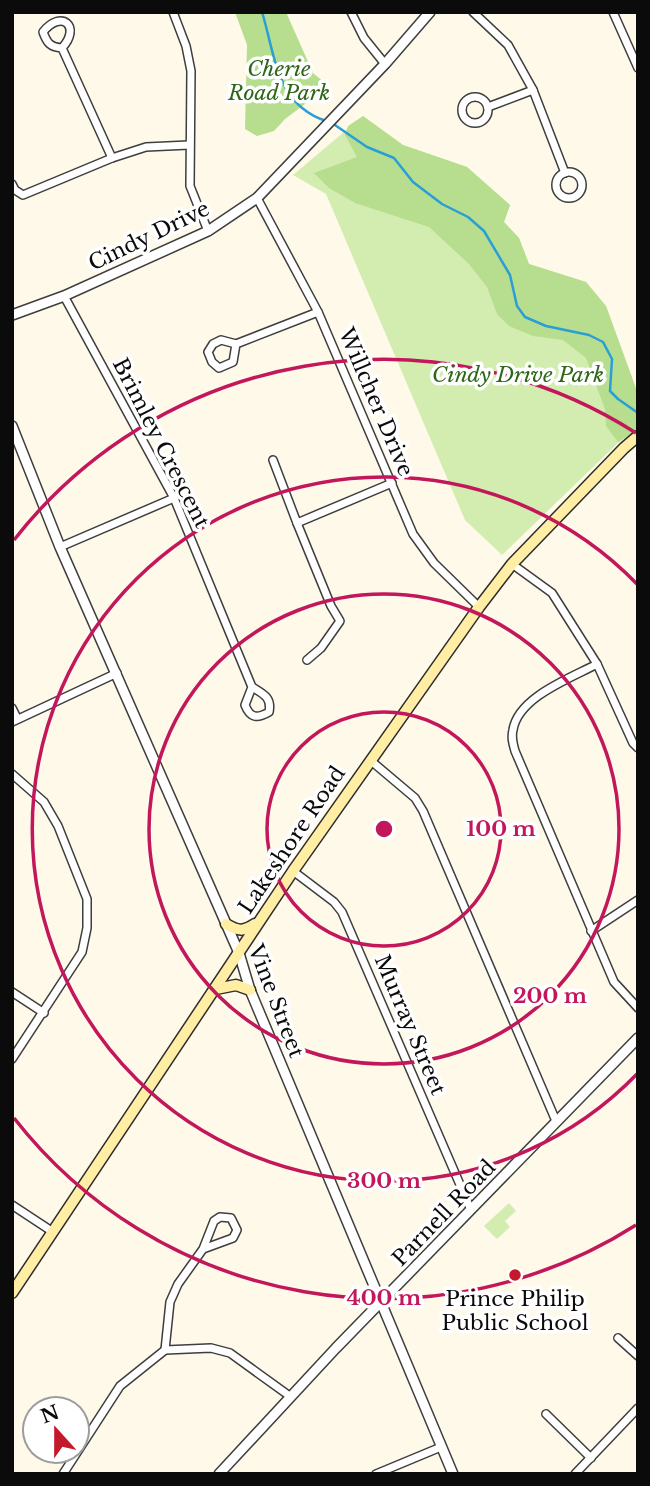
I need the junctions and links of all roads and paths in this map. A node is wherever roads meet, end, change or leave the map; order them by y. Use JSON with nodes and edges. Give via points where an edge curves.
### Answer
{"nodes":[{"id":1,"x":173,"y":12,"type":"edge"},
{"id":2,"x":351,"y":12,"type":"edge"},
{"id":3,"x":430,"y":12,"type":"edge"},
{"id":4,"x":472,"y":12,"type":"edge"},
{"id":5,"x":613,"y":12,"type":"edge"},
{"id":6,"x":62,"y":48,"type":"dead end"},
{"id":7,"x":385,"y":64,"type":"junction"},
{"id":8,"x":638,"y":68,"type":"edge"},
{"id":9,"x":533,"y":90,"type":"junction"},
{"id":10,"x":488,"y":107,"type":"dead end"},
{"id":11,"x":189,"y":145,"type":"junction"},
{"id":12,"x":112,"y":158,"type":"junction"},
{"id":13,"x":565,"y":173,"type":"dead end"},
{"id":14,"x":12,"y":184,"type":"edge"},
{"id":15,"x":257,"y":198,"type":"junction"},
{"id":16,"x":208,"y":231,"type":"junction"},
{"id":17,"x":64,"y":296,"type":"junction"},
{"id":18,"x":318,"y":312,"type":"junction"},
{"id":19,"x":12,"y":315,"type":"edge"},
{"id":20,"x":236,"y":344,"type":"junction"},
{"id":21,"x":13,"y":427,"type":"edge"},
{"id":22,"x":638,"y":436,"type":"edge"},
{"id":23,"x":272,"y":460,"type":"dead end"},
{"id":24,"x":392,"y":483,"type":"junction"},
{"id":25,"x":174,"y":498,"type":"junction"},
{"id":26,"x":297,"y":523,"type":"junction"},
{"id":27,"x":60,"y":547,"type":"junction"},
{"id":28,"x":512,"y":564,"type":"junction"},
{"id":29,"x":479,"y":607,"type":"junction"},
{"id":30,"x":307,"y":660,"type":"dead end"},
{"id":31,"x":597,"y":664,"type":"junction"},
{"id":32,"x":117,"y":673,"type":"junction"},
{"id":33,"x":252,"y":687,"type":"dead end"},
{"id":34,"x":12,"y":708,"type":"edge"},
{"id":35,"x":14,"y":720,"type":"edge"},
{"id":36,"x":638,"y":748,"type":"edge"},
{"id":37,"x":370,"y":760,"type":"junction"},
{"id":38,"x":12,"y":774,"type":"edge"},
{"id":39,"x":293,"y":871,"type":"junction"},
{"id":40,"x":638,"y":900,"type":"edge"},
{"id":41,"x":261,"y":920,"type":"junction"},
{"id":42,"x":226,"y":924,"type":"junction"},
{"id":43,"x":591,"y":931,"type":"junction"},
{"id":44,"x":239,"y":953,"type":"junction"},
{"id":45,"x":215,"y":989,"type":"junction"},
{"id":46,"x":250,"y":990,"type":"junction"},
{"id":47,"x":12,"y":992,"type":"edge"},
{"id":48,"x":638,"y":1007,"type":"edge"},
{"id":49,"x":44,"y":1013,"type":"junction"},
{"id":50,"x":638,"y":1038,"type":"edge"},
{"id":51,"x":12,"y":1059,"type":"edge"},
{"id":52,"x":556,"y":1121,"type":"junction"},
{"id":53,"x":12,"y":1205,"type":"edge"},
{"id":54,"x":471,"y":1210,"type":"junction"},
{"id":55,"x":53,"y":1232,"type":"junction"},
{"id":56,"x":203,"y":1249,"type":"junction"},
{"id":57,"x":12,"y":1293,"type":"edge"},
{"id":58,"x":381,"y":1303,"type":"junction"},
{"id":59,"x":618,"y":1338,"type":"dead end"},
{"id":60,"x":165,"y":1350,"type":"junction"},
{"id":61,"x":638,"y":1356,"type":"edge"},
{"id":62,"x":291,"y":1397,"type":"junction"},
{"id":63,"x":638,"y":1408,"type":"edge"},
{"id":64,"x":546,"y":1414,"type":"dead end"},
{"id":65,"x":441,"y":1447,"type":"junction"},
{"id":66,"x":591,"y":1458,"type":"junction"},
{"id":67,"x":63,"y":1474,"type":"edge"},
{"id":68,"x":219,"y":1474,"type":"edge"},
{"id":69,"x":376,"y":1474,"type":"edge"},
{"id":70,"x":453,"y":1474,"type":"edge"},
{"id":71,"x":575,"y":1474,"type":"edge"}],
"edges":[{"from":1,"to":11,"type":"street","via":[[191,71]]},
{"from":2,"to":7,"type":"street"},
{"from":3,"to":7,"type":"street","name":"Cindy Drive"},
{"from":4,"to":9,"type":"street","via":[[508,46]]},
{"from":5,"to":8,"type":"street"},
{"from":6,"to":12,"type":"street"},
{"from":7,"to":15,"type":"street","name":"Cindy Drive"},
{"from":9,"to":10,"type":"street"},
{"from":9,"to":13,"type":"street"},
{"from":11,"to":12,"type":"street","via":[[146,147]]},
{"from":11,"to":16,"type":"street","via":[[190,186]]},
{"from":12,"to":14,"type":"street","via":[[23,195]]},
{"from":15,"to":16,"type":"street","name":"Cindy Drive"},
{"from":15,"to":18,"type":"street","name":"Willcher Drive"},
{"from":16,"to":17,"type":"street","name":"Cindy Drive"},
{"from":17,"to":19,"type":"street","name":"Cindy Drive"},
{"from":17,"to":25,"type":"street","name":"Brimley Crescent"},
{"from":18,"to":20,"type":"street"},
{"from":18,"to":24,"type":"street","name":"Willcher Drive"},
{"from":20,"to":20,"type":"street","via":[[233,362],[219,368],[212,362],[208,352],[213,344],[221,340]]},
{"from":21,"to":27,"type":"street","name":"Vine Street"},
{"from":22,"to":28,"type":"main road","name":"Lakeshore Road"},
{"from":23,"to":26,"type":"street"},
{"from":24,"to":26,"type":"street"},
{"from":24,"to":29,"type":"street","name":"Willcher Drive","via":[[413,534],[433,564]]},
{"from":25,"to":27,"type":"street"},
{"from":25,"to":33,"type":"street","name":"Brimley Crescent"},
{"from":26,"to":30,"type":"street","via":[[340,621],[321,649]]},
{"from":27,"to":32,"type":"street","name":"Vine Street"},
{"from":28,"to":29,"type":"main road","name":"Lakeshore Road"},
{"from":28,"to":31,"type":"street","via":[[552,593]]},
{"from":29,"to":37,"type":"main road","name":"Lakeshore Road"},
{"from":31,"to":36,"type":"street"},
{"from":31,"to":43,"type":"street","via":[[536,696],[523,709],[512,736]]},
{"from":32,"to":35,"type":"street"},
{"from":32,"to":42,"type":"street","name":"Vine Street"},
{"from":34,"to":35,"type":"street"},
{"from":37,"to":39,"type":"main road","name":"Lakeshore Road"},
{"from":37,"to":52,"type":"street","via":[[423,811]]},
{"from":38,"to":49,"type":"street","via":[[44,802],[87,899],[82,952]]},
{"from":39,"to":41,"type":"main road","name":"Lakeshore Road"},
{"from":39,"to":54,"type":"street","name":"Murray Street","via":[[342,912]]},
{"from":40,"to":43,"type":"street"},
{"from":41,"to":42,"type":"main road","via":[[238,931]]},
{"from":41,"to":44,"type":"main road","name":"Lakeshore Road"},
{"from":42,"to":44,"type":"street","name":"Vine Street"},
{"from":43,"to":48,"type":"street","via":[[614,982]]},
{"from":44,"to":45,"type":"main road","name":"Lakeshore Road"},
{"from":44,"to":46,"type":"street","name":"Vine Street"},
{"from":45,"to":46,"type":"main road","via":[[236,985]]},
{"from":45,"to":55,"type":"main road","name":"Lakeshore Road"},
{"from":46,"to":58,"type":"street","name":"Vine Street"},
{"from":47,"to":49,"type":"street"},
{"from":49,"to":51,"type":"street"},
{"from":50,"to":52,"type":"street","name":"Parnell Road"},
{"from":52,"to":54,"type":"street","name":"Parnell Road"},
{"from":53,"to":55,"type":"street"},
{"from":54,"to":58,"type":"street","name":"Parnell Road"},
{"from":55,"to":57,"type":"main road","name":"Lakeshore Road"},
{"from":56,"to":56,"type":"street","via":[[233,1238],[237,1230],[231,1218],[214,1221]]},
{"from":56,"to":60,"type":"street","via":[[170,1302]]},
{"from":58,"to":62,"type":"street","name":"Parnell Road"},
{"from":58,"to":65,"type":"street","name":"Vine Street"},
{"from":59,"to":61,"type":"street"},
{"from":60,"to":62,"type":"street","via":[[211,1348],[230,1353]]},
{"from":60,"to":67,"type":"street","via":[[120,1386]]},
{"from":62,"to":68,"type":"street","name":"Parnell Road"},
{"from":63,"to":66,"type":"street"},
{"from":64,"to":66,"type":"street"},
{"from":65,"to":69,"type":"street"},
{"from":65,"to":70,"type":"street","name":"Vine Street"},
{"from":66,"to":71,"type":"street"}]}
